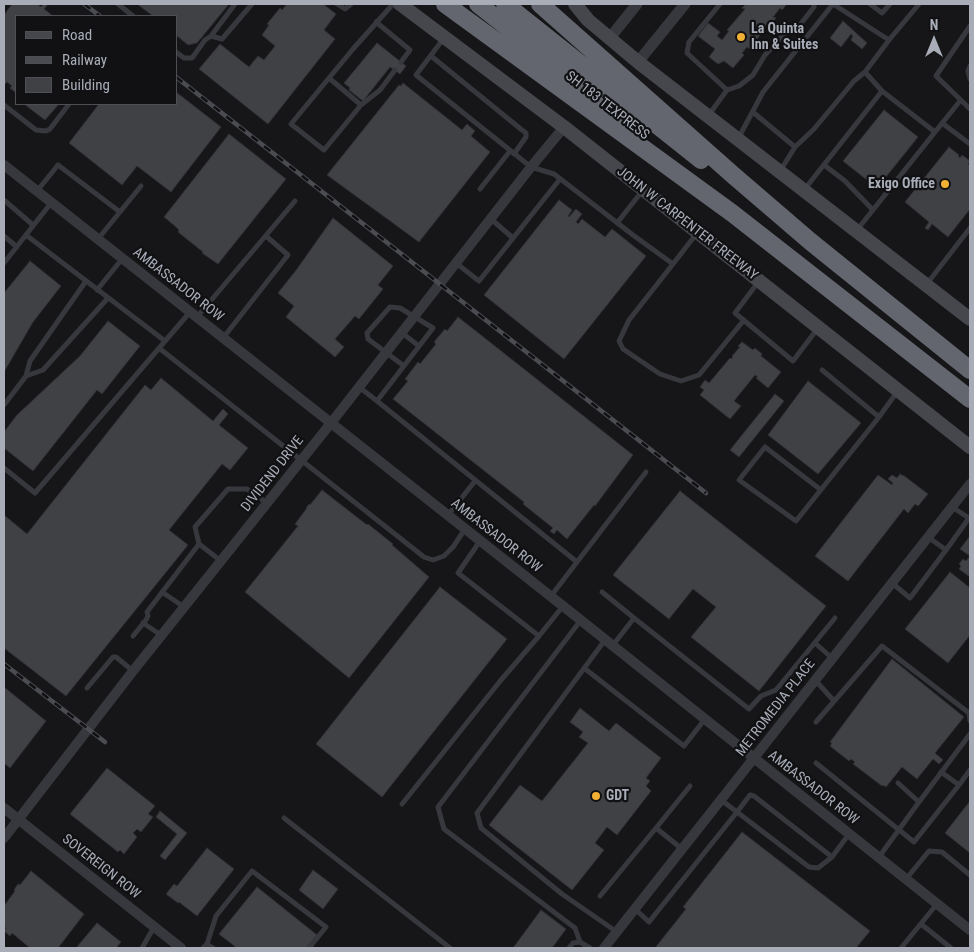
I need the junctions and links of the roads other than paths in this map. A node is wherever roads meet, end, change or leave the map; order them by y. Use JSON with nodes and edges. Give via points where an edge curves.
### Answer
{"nodes":[{"id":1,"x":118,"y":4,"type":"edge"},
{"id":2,"x":235,"y":4,"type":"edge"},
{"id":3,"x":252,"y":4,"type":"edge"},
{"id":4,"x":336,"y":4,"type":"edge"},
{"id":5,"x":351,"y":4,"type":"edge"},
{"id":6,"x":393,"y":4,"type":"edge"},
{"id":7,"x":400,"y":4,"type":"edge"},
{"id":8,"x":445,"y":4,"type":"edge"},
{"id":9,"x":478,"y":4,"type":"edge"},
{"id":10,"x":505,"y":4,"type":"edge"},
{"id":11,"x":540,"y":4,"type":"edge"},
{"id":12,"x":575,"y":4,"type":"edge"},
{"id":13,"x":637,"y":4,"type":"edge"},
{"id":14,"x":685,"y":4,"type":"edge"},
{"id":15,"x":720,"y":4,"type":"edge"},
{"id":16,"x":814,"y":4,"type":"edge"},
{"id":17,"x":870,"y":4,"type":"edge"},
{"id":18,"x":890,"y":4,"type":"edge"},
{"id":19,"x":919,"y":4,"type":"edge"},
{"id":20,"x":132,"y":15,"type":"edge"},
{"id":21,"x":376,"y":22,"type":"junction"},
{"id":22,"x":970,"y":26,"type":"edge"},
{"id":23,"x":211,"y":36,"type":"junction"},
{"id":24,"x":445,"y":38,"type":"junction"},
{"id":25,"x":609,"y":39,"type":"junction"},
{"id":26,"x":890,"y":40,"type":"junction"},
{"id":27,"x":178,"y":54,"type":"edge"},
{"id":28,"x":431,"y":56,"type":"junction"},
{"id":29,"x":401,"y":62,"type":"dead end"},
{"id":30,"x":638,"y":62,"type":"junction"},
{"id":31,"x":970,"y":66,"type":"edge"},
{"id":32,"x":395,"y":70,"type":"dead end"},
{"id":33,"x":865,"y":72,"type":"junction"},
{"id":34,"x":329,"y":78,"type":"junction"},
{"id":35,"x":970,"y":79,"type":"edge"},
{"id":36,"x":727,"y":90,"type":"junction"},
{"id":37,"x":882,"y":91,"type":"junction"},
{"id":38,"x":960,"y":101,"type":"junction"},
{"id":39,"x":361,"y":104,"type":"junction"},
{"id":40,"x":4,"y":105,"type":"edge"},
{"id":41,"x":68,"y":105,"type":"edge"},
{"id":42,"x":970,"y":109,"type":"edge"},
{"id":43,"x":754,"y":113,"type":"junction"},
{"id":44,"x":708,"y":117,"type":"junction"},
{"id":45,"x":942,"y":123,"type":"junction"},
{"id":46,"x":564,"y":127,"type":"junction"},
{"id":47,"x":935,"y":132,"type":"junction"},
{"id":48,"x":738,"y":140,"type":"junction"},
{"id":49,"x":970,"y":144,"type":"edge"},
{"id":50,"x":795,"y":147,"type":"junction"},
{"id":51,"x":512,"y":153,"type":"junction"},
{"id":52,"x":824,"y":165,"type":"junction"},
{"id":53,"x":4,"y":166,"type":"edge"},
{"id":54,"x":531,"y":167,"type":"junction"},
{"id":55,"x":780,"y":172,"type":"junction"},
{"id":56,"x":733,"y":175,"type":"junction"},
{"id":57,"x":560,"y":179,"type":"junction"},
{"id":58,"x":141,"y":186,"type":"dead end"},
{"id":59,"x":480,"y":189,"type":"dead end"},
{"id":60,"x":643,"y":190,"type":"junction"},
{"id":61,"x":36,"y":191,"type":"junction"},
{"id":62,"x":804,"y":191,"type":"junction"},
{"id":63,"x":4,"y":200,"type":"edge"},
{"id":64,"x":295,"y":201,"type":"dead end"},
{"id":65,"x":51,"y":203,"type":"junction"},
{"id":66,"x":873,"y":210,"type":"junction"},
{"id":67,"x":120,"y":212,"type":"junction"},
{"id":68,"x":732,"y":213,"type":"junction"},
{"id":69,"x":490,"y":218,"type":"junction"},
{"id":70,"x":617,"y":223,"type":"junction"},
{"id":71,"x":33,"y":225,"type":"junction"},
{"id":72,"x":970,"y":228,"type":"edge"},
{"id":73,"x":856,"y":231,"type":"junction"},
{"id":74,"x":698,"y":233,"type":"junction"},
{"id":75,"x":26,"y":235,"type":"junction"},
{"id":76,"x":4,"y":236,"type":"edge"},
{"id":77,"x":266,"y":236,"type":"junction"},
{"id":78,"x":513,"y":238,"type":"junction"},
{"id":79,"x":97,"y":239,"type":"junction"},
{"id":80,"x":17,"y":246,"type":"junction"},
{"id":81,"x":122,"y":259,"type":"junction"},
{"id":82,"x":4,"y":263,"type":"edge"},
{"id":83,"x":455,"y":263,"type":"junction"},
{"id":84,"x":673,"y":264,"type":"junction"},
{"id":85,"x":86,"y":281,"type":"junction"},
{"id":86,"x":759,"y":281,"type":"junction"},
{"id":87,"x":926,"y":285,"type":"junction"},
{"id":88,"x":97,"y":290,"type":"junction"},
{"id":89,"x":108,"y":298,"type":"junction"},
{"id":90,"x":193,"y":315,"type":"junction"},
{"id":91,"x":414,"y":316,"type":"junction"},
{"id":92,"x":970,"y":319,"type":"edge"},
{"id":93,"x":744,"y":320,"type":"junction"},
{"id":94,"x":818,"y":328,"type":"junction"},
{"id":95,"x":401,"y":332,"type":"junction"},
{"id":96,"x":224,"y":338,"type":"junction"},
{"id":97,"x":165,"y":342,"type":"junction"},
{"id":98,"x":419,"y":346,"type":"junction"},
{"id":99,"x":159,"y":348,"type":"junction"},
{"id":100,"x":385,"y":353,"type":"junction"},
{"id":101,"x":404,"y":366,"type":"junction"},
{"id":102,"x":822,"y":370,"type":"dead end"},
{"id":103,"x":970,"y":370,"type":"edge"},
{"id":104,"x":26,"y":376,"type":"junction"},
{"id":105,"x":359,"y":387,"type":"junction"},
{"id":106,"x":898,"y":391,"type":"junction"},
{"id":107,"x":970,"y":399,"type":"edge"},
{"id":108,"x":376,"y":401,"type":"junction"},
{"id":109,"x":4,"y":405,"type":"edge"},
{"id":110,"x":879,"y":417,"type":"junction"},
{"id":111,"x":331,"y":423,"type":"junction"},
{"id":112,"x":970,"y":447,"type":"edge"},
{"id":113,"x":301,"y":460,"type":"junction"},
{"id":114,"x":4,"y":468,"type":"edge"},
{"id":115,"x":646,"y":472,"type":"dead end"},
{"id":116,"x":475,"y":480,"type":"junction"},
{"id":117,"x":970,"y":484,"type":"edge"},
{"id":118,"x":821,"y":490,"type":"junction"},
{"id":119,"x":268,"y":503,"type":"junction"},
{"id":120,"x":952,"y":507,"type":"junction"},
{"id":121,"x":448,"y":516,"type":"junction"},
{"id":122,"x":970,"y":518,"type":"edge"},
{"id":123,"x":465,"y":529,"type":"junction"},
{"id":124,"x":928,"y":537,"type":"junction"},
{"id":125,"x":480,"y":541,"type":"junction"},
{"id":126,"x":199,"y":544,"type":"junction"},
{"id":127,"x":946,"y":550,"type":"junction"},
{"id":128,"x":221,"y":561,"type":"junction"},
{"id":129,"x":577,"y":562,"type":"junction"},
{"id":130,"x":892,"y":583,"type":"junction"},
{"id":131,"x":162,"y":592,"type":"junction"},
{"id":132,"x":602,"y":592,"type":"dead end"},
{"id":133,"x":550,"y":596,"type":"junction"},
{"id":134,"x":563,"y":606,"type":"junction"},
{"id":135,"x":184,"y":607,"type":"junction"},
{"id":136,"x":634,"y":618,"type":"junction"},
{"id":137,"x":835,"y":618,"type":"dead end"},
{"id":138,"x":581,"y":620,"type":"junction"},
{"id":139,"x":143,"y":623,"type":"junction"},
{"id":140,"x":133,"y":636,"type":"dead end"},
{"id":141,"x":162,"y":636,"type":"junction"},
{"id":142,"x":539,"y":636,"type":"junction"},
{"id":143,"x":609,"y":643,"type":"junction"},
{"id":144,"x":815,"y":643,"type":"junction"},
{"id":145,"x":832,"y":658,"type":"junction"},
{"id":146,"x":584,"y":668,"type":"junction"},
{"id":147,"x":133,"y":671,"type":"junction"},
{"id":148,"x":816,"y":681,"type":"junction"},
{"id":149,"x":87,"y":688,"type":"dead end"},
{"id":150,"x":834,"y":701,"type":"junction"},
{"id":151,"x":705,"y":720,"type":"junction"},
{"id":152,"x":970,"y":721,"type":"edge"},
{"id":153,"x":816,"y":722,"type":"dead end"},
{"id":154,"x":970,"y":734,"type":"edge"},
{"id":155,"x":754,"y":759,"type":"junction"},
{"id":156,"x":816,"y":763,"type":"dead end"},
{"id":157,"x":970,"y":770,"type":"edge"},
{"id":158,"x":941,"y":772,"type":"junction"},
{"id":159,"x":898,"y":783,"type":"dead end"},
{"id":160,"x":959,"y":785,"type":"junction"},
{"id":161,"x":690,"y":786,"type":"dead end"},
{"id":162,"x":721,"y":800,"type":"junction"},
{"id":163,"x":919,"y":802,"type":"junction"},
{"id":164,"x":402,"y":804,"type":"dead end"},
{"id":165,"x":4,"y":808,"type":"edge"},
{"id":166,"x":737,"y":812,"type":"junction"},
{"id":167,"x":284,"y":818,"type":"dead end"},
{"id":168,"x":18,"y":820,"type":"junction"},
{"id":169,"x":656,"y":828,"type":"junction"},
{"id":170,"x":900,"y":829,"type":"junction"},
{"id":171,"x":849,"y":834,"type":"junction"},
{"id":172,"x":4,"y":838,"type":"edge"},
{"id":173,"x":682,"y":849,"type":"junction"},
{"id":174,"x":832,"y":857,"type":"junction"},
{"id":175,"x":878,"y":858,"type":"junction"},
{"id":176,"x":970,"y":875,"type":"edge"},
{"id":177,"x":906,"y":879,"type":"junction"},
{"id":178,"x":600,"y":896,"type":"dead end"},
{"id":179,"x":937,"y":904,"type":"junction"},
{"id":180,"x":635,"y":909,"type":"junction"},
{"id":181,"x":921,"y":924,"type":"junction"},
{"id":182,"x":154,"y":927,"type":"junction"},
{"id":183,"x":970,"y":930,"type":"edge"},
{"id":184,"x":617,"y":932,"type":"junction"},
{"id":185,"x":580,"y":942,"type":"junction"},
{"id":186,"x":205,"y":946,"type":"edge"},
{"id":187,"x":142,"y":948,"type":"edge"},
{"id":188,"x":181,"y":948,"type":"edge"},
{"id":189,"x":213,"y":948,"type":"edge"},
{"id":190,"x":309,"y":948,"type":"edge"},
{"id":191,"x":450,"y":948,"type":"edge"},
{"id":192,"x":569,"y":948,"type":"edge"},
{"id":193,"x":590,"y":948,"type":"edge"},
{"id":194,"x":604,"y":948,"type":"edge"},
{"id":195,"x":901,"y":948,"type":"edge"},
{"id":196,"x":951,"y":948,"type":"edge"}],
"edges":[{"from":1,"to":20,"type":"lane"},
{"from":2,"to":23,"type":"lane"},
{"from":3,"to":23,"type":"lane","via":[[222,39]]},
{"from":4,"to":5,"type":"lane","via":[[345,10]]},
{"from":6,"to":21,"type":"lane"},
{"from":7,"to":24,"type":"main road","name":"JOHN W CARPENTER FREEWAY"},
{"from":8,"to":68,"type":"highway"},
{"from":9,"to":68,"type":"highway","name":"SH 183 TEXPRESS","via":[[700,178]]},
{"from":10,"to":56,"type":"highway","name":"SH 183 TEXPRESS","via":[[704,163]]},
{"from":11,"to":56,"type":"highway"},
{"from":12,"to":25,"type":"main road"},
{"from":13,"to":25,"type":"street"},
{"from":14,"to":30,"type":"street"},
{"from":15,"to":36,"type":"lane","via":[[689,42],[687,53]]},
{"from":16,"to":36,"type":"lane","via":[[799,26],[786,32],[765,55],[753,74],[739,86]]},
{"from":17,"to":18,"type":"lane","via":[[882,13]]},
{"from":19,"to":26,"type":"lane"},
{"from":21,"to":29,"type":"lane","via":[[410,50]]},
{"from":21,"to":34,"type":"lane"},
{"from":22,"to":38,"type":"lane","via":[[936,76]]},
{"from":23,"to":27,"type":"lane","via":[[192,58]]},
{"from":24,"to":28,"type":"lane"},
{"from":24,"to":46,"type":"main road","name":"JOHN W CARPENTER FREEWAY"},
{"from":25,"to":30,"type":"main road"},
{"from":26,"to":33,"type":"lane"},
{"from":26,"to":43,"type":"lane","via":[[833,4],[763,92]]},
{"from":28,"to":51,"type":"lane","via":[[526,133]]},
{"from":28,"to":51,"type":"lane","via":[[416,75]]},
{"from":30,"to":44,"type":"main road"},
{"from":31,"to":35,"type":"lane"},
{"from":32,"to":39,"type":"lane","via":[[380,90]]},
{"from":33,"to":37,"type":"lane"},
{"from":33,"to":50,"type":"lane"},
{"from":34,"to":39,"type":"lane"},
{"from":34,"to":39,"type":"lane","via":[[291,124],[324,150]]},
{"from":36,"to":44,"type":"lane"},
{"from":37,"to":47,"type":"lane"},
{"from":37,"to":52,"type":"lane"},
{"from":38,"to":42,"type":"lane"},
{"from":38,"to":45,"type":"lane"},
{"from":40,"to":41,"type":"lane","via":[[36,130],[46,131]]},
{"from":43,"to":48,"type":"lane"},
{"from":43,"to":50,"type":"lane"},
{"from":44,"to":48,"type":"main road"},
{"from":45,"to":47,"type":"lane"},
{"from":45,"to":49,"type":"lane"},
{"from":46,"to":54,"type":"street","name":"DIVIDEND DRIVE"},
{"from":46,"to":60,"type":"main road","name":"JOHN W CARPENTER FREEWAY"},
{"from":47,"to":66,"type":"lane"},
{"from":48,"to":55,"type":"main road"},
{"from":50,"to":55,"type":"lane"},
{"from":51,"to":54,"type":"lane"},
{"from":51,"to":59,"type":"lane"},
{"from":52,"to":62,"type":"lane"},
{"from":52,"to":66,"type":"lane"},
{"from":53,"to":61,"type":"street","name":"AMBASSADOR ROW"},
{"from":54,"to":57,"type":"lane"},
{"from":54,"to":69,"type":"street","name":"DIVIDEND DRIVE"},
{"from":55,"to":62,"type":"main road"},
{"from":56,"to":103,"type":"highway"},
{"from":57,"to":70,"type":"lane"},
{"from":57,"to":78,"type":"lane"},
{"from":58,"to":67,"type":"lane"},
{"from":60,"to":70,"type":"lane"},
{"from":60,"to":74,"type":"main road","name":"JOHN W CARPENTER FREEWAY"},
{"from":61,"to":65,"type":"street","name":"AMBASSADOR ROW"},
{"from":61,"to":67,"type":"lane","via":[[58,165]]},
{"from":62,"to":73,"type":"main road"},
{"from":63,"to":71,"type":"lane"},
{"from":64,"to":77,"type":"lane"},
{"from":65,"to":71,"type":"lane"},
{"from":65,"to":79,"type":"street","name":"AMBASSADOR ROW"},
{"from":66,"to":73,"type":"lane"},
{"from":67,"to":79,"type":"lane"},
{"from":68,"to":107,"type":"highway"},
{"from":69,"to":78,"type":"lane"},
{"from":69,"to":83,"type":"street","name":"DIVIDEND DRIVE"},
{"from":70,"to":84,"type":"lane"},
{"from":71,"to":75,"type":"lane"},
{"from":72,"to":87,"type":"lane"},
{"from":73,"to":87,"type":"main road"},
{"from":74,"to":84,"type":"lane"},
{"from":74,"to":86,"type":"main road","name":"JOHN W CARPENTER FREEWAY"},
{"from":75,"to":80,"type":"lane"},
{"from":75,"to":85,"type":"lane"},
{"from":76,"to":80,"type":"lane"},
{"from":77,"to":90,"type":"lane"},
{"from":77,"to":96,"type":"lane","via":[[288,255]]},
{"from":78,"to":83,"type":"lane","via":[[479,281]]},
{"from":79,"to":81,"type":"street","name":"AMBASSADOR ROW"},
{"from":80,"to":82,"type":"lane"},
{"from":81,"to":88,"type":"lane"},
{"from":81,"to":90,"type":"street","name":"AMBASSADOR ROW"},
{"from":83,"to":91,"type":"street","name":"DIVIDEND DRIVE"},
{"from":84,"to":93,"type":"lane","via":[[628,320],[619,341],[623,349],[660,374],[681,381],[700,375]]},
{"from":85,"to":88,"type":"lane"},
{"from":85,"to":104,"type":"lane","via":[[30,361]]},
{"from":86,"to":93,"type":"lane","via":[[735,313]]},
{"from":86,"to":94,"type":"main road","name":"JOHN W CARPENTER FREEWAY"},
{"from":87,"to":92,"type":"main road"},
{"from":88,"to":89,"type":"lane"},
{"from":89,"to":97,"type":"lane"},
{"from":89,"to":104,"type":"lane","via":[[43,370]]},
{"from":90,"to":96,"type":"street","name":"AMBASSADOR ROW"},
{"from":90,"to":97,"type":"lane"},
{"from":91,"to":95,"type":"street","name":"DIVIDEND DRIVE"},
{"from":91,"to":98,"type":"lane","via":[[433,328]]},
{"from":91,"to":100,"type":"lane","via":[[400,308],[390,307],[367,333],[368,339]]},
{"from":93,"to":94,"type":"lane","via":[[793,361]]},
{"from":94,"to":106,"type":"main road","name":"JOHN W CARPENTER FREEWAY"},
{"from":95,"to":98,"type":"lane"},
{"from":95,"to":100,"type":"street","name":"DIVIDEND DRIVE"},
{"from":96,"to":111,"type":"street","name":"AMBASSADOR ROW"},
{"from":97,"to":99,"type":"lane"},
{"from":98,"to":101,"type":"lane"},
{"from":99,"to":113,"type":"lane"},
{"from":99,"to":114,"type":"lane","via":[[35,493]]},
{"from":100,"to":101,"type":"lane"},
{"from":100,"to":105,"type":"street","name":"DIVIDEND DRIVE"},
{"from":101,"to":108,"type":"lane"},
{"from":102,"to":110,"type":"lane"},
{"from":104,"to":109,"type":"lane"},
{"from":105,"to":108,"type":"lane"},
{"from":105,"to":111,"type":"street","name":"DIVIDEND DRIVE"},
{"from":106,"to":110,"type":"lane"},
{"from":106,"to":112,"type":"main road","name":"JOHN W CARPENTER FREEWAY"},
{"from":108,"to":116,"type":"lane"},
{"from":110,"to":118,"type":"lane"},
{"from":111,"to":113,"type":"street","name":"DIVIDEND DRIVE"},
{"from":111,"to":121,"type":"street","name":"AMBASSADOR ROW"},
{"from":113,"to":119,"type":"street","name":"DIVIDEND DRIVE"},
{"from":113,"to":123,"type":"lane","via":[[424,557],[434,560],[444,556]]},
{"from":115,"to":129,"type":"lane"},
{"from":116,"to":121,"type":"lane"},
{"from":116,"to":129,"type":"lane"},
{"from":117,"to":120,"type":"street","name":"METROMEDIA PLACE"},
{"from":118,"to":118,"type":"lane","via":[[796,521],[739,480],[765,447]]},
{"from":119,"to":126,"type":"lane","via":[[247,489],[228,489],[195,527]]},
{"from":119,"to":128,"type":"street","name":"DIVIDEND DRIVE"},
{"from":120,"to":122,"type":"lane"},
{"from":120,"to":124,"type":"street","name":"METROMEDIA PLACE"},
{"from":121,"to":123,"type":"street","name":"AMBASSADOR ROW"},
{"from":122,"to":127,"type":"lane"},
{"from":123,"to":125,"type":"street","name":"AMBASSADOR ROW"},
{"from":124,"to":127,"type":"lane"},
{"from":124,"to":130,"type":"street","name":"METROMEDIA PLACE"},
{"from":125,"to":133,"type":"street","name":"AMBASSADOR ROW"},
{"from":125,"to":142,"type":"lane","via":[[458,573]]},
{"from":126,"to":128,"type":"lane"},
{"from":126,"to":131,"type":"lane"},
{"from":127,"to":130,"type":"lane","via":[[910,598]]},
{"from":128,"to":135,"type":"street","name":"DIVIDEND DRIVE"},
{"from":129,"to":133,"type":"lane"},
{"from":130,"to":145,"type":"street","name":"METROMEDIA PLACE"},
{"from":131,"to":135,"type":"lane"},
{"from":131,"to":139,"type":"lane"},
{"from":132,"to":136,"type":"lane"},
{"from":133,"to":134,"type":"street","name":"AMBASSADOR ROW"},
{"from":134,"to":138,"type":"street","name":"AMBASSADOR ROW"},
{"from":134,"to":142,"type":"lane"},
{"from":135,"to":141,"type":"street","name":"DIVIDEND DRIVE"},
{"from":136,"to":143,"type":"lane"},
{"from":136,"to":144,"type":"lane","via":[[749,709],[761,696],[776,690]]},
{"from":137,"to":144,"type":"lane"},
{"from":138,"to":143,"type":"street","name":"AMBASSADOR ROW"},
{"from":138,"to":185,"type":"lane","via":[[438,807],[444,829],[575,928]]},
{"from":139,"to":140,"type":"lane"},
{"from":139,"to":141,"type":"lane"},
{"from":141,"to":147,"type":"street","name":"DIVIDEND DRIVE"},
{"from":142,"to":164,"type":"lane"},
{"from":143,"to":146,"type":"lane"},
{"from":143,"to":151,"type":"street","name":"AMBASSADOR ROW"},
{"from":144,"to":145,"type":"lane"},
{"from":145,"to":148,"type":"street","name":"METROMEDIA PLACE"},
{"from":146,"to":151,"type":"lane","via":[[684,746]]},
{"from":146,"to":184,"type":"lane","via":[[477,813],[481,828],[562,894]]},
{"from":147,"to":149,"type":"lane","via":[[113,657]]},
{"from":147,"to":168,"type":"street","name":"DIVIDEND DRIVE"},
{"from":148,"to":150,"type":"lane"},
{"from":148,"to":155,"type":"street","name":"METROMEDIA PLACE"},
{"from":150,"to":152,"type":"lane","via":[[882,646],[969,713]]},
{"from":150,"to":153,"type":"lane"},
{"from":151,"to":155,"type":"street","name":"AMBASSADOR ROW"},
{"from":154,"to":158,"type":"lane"},
{"from":155,"to":162,"type":"street","name":"METROMEDIA PLACE"},
{"from":155,"to":171,"type":"street","name":"AMBASSADOR ROW"},
{"from":156,"to":170,"type":"lane"},
{"from":157,"to":160,"type":"lane"},
{"from":158,"to":160,"type":"lane"},
{"from":158,"to":163,"type":"lane"},
{"from":159,"to":163,"type":"lane"},
{"from":160,"to":170,"type":"lane","via":[[914,842]]},
{"from":161,"to":169,"type":"lane"},
{"from":162,"to":166,"type":"lane"},
{"from":162,"to":173,"type":"street","name":"METROMEDIA PLACE"},
{"from":163,"to":170,"type":"lane"},
{"from":165,"to":168,"type":"street","name":"SOVEREIGN ROW"},
{"from":166,"to":174,"type":"lane","via":[[809,867],[818,868]]},
{"from":166,"to":174,"type":"lane","via":[[750,795],[754,796]]},
{"from":166,"to":180,"type":"lane","via":[[649,922]]},
{"from":167,"to":191,"type":"lane"},
{"from":168,"to":172,"type":"street","name":"DIVIDEND DRIVE"},
{"from":168,"to":182,"type":"street","name":"SOVEREIGN ROW"},
{"from":169,"to":173,"type":"lane"},
{"from":169,"to":178,"type":"lane"},
{"from":170,"to":175,"type":"lane"},
{"from":171,"to":174,"type":"lane"},
{"from":171,"to":175,"type":"street","name":"AMBASSADOR ROW"},
{"from":173,"to":180,"type":"street","name":"METROMEDIA PLACE"},
{"from":175,"to":177,"type":"street","name":"AMBASSADOR ROW"},
{"from":176,"to":177,"type":"lane","via":[[942,852],[929,851]]},
{"from":177,"to":179,"type":"street","name":"AMBASSADOR ROW"},
{"from":179,"to":181,"type":"lane"},
{"from":179,"to":183,"type":"street","name":"AMBASSADOR ROW"},
{"from":180,"to":184,"type":"street","name":"METROMEDIA PLACE"},
{"from":181,"to":195,"type":"lane"},
{"from":181,"to":196,"type":"lane"},
{"from":182,"to":187,"type":"lane"},
{"from":182,"to":188,"type":"street","name":"SOVEREIGN ROW"},
{"from":184,"to":194,"type":"street","name":"METROMEDIA PLACE"},
{"from":185,"to":192,"type":"lane"},
{"from":185,"to":193,"type":"lane"},
{"from":186,"to":189,"type":"lane"},
{"from":186,"to":190,"type":"lane","via":[[216,916],[252,871],[326,927]]}]}
